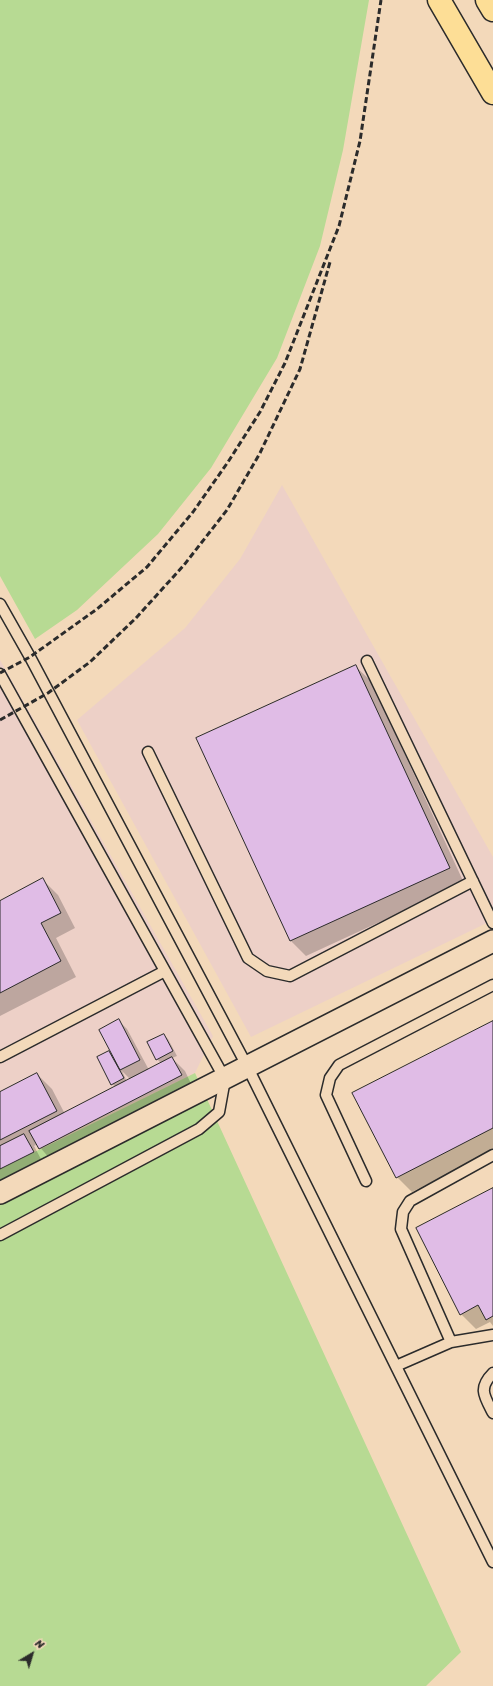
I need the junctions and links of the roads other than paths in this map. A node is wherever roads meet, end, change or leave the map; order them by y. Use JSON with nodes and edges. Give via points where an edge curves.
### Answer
{"nodes":[{"id":1,"x":440,"y":0,"type":"edge"},
{"id":2,"x":487,"y":0,"type":"edge"},
{"id":3,"x":493,"y":10,"type":"edge"},
{"id":4,"x":493,"y":93,"type":"edge"},
{"id":5,"x":0,"y":604,"type":"edge"},
{"id":6,"x":367,"y":661,"type":"dead end"},
{"id":7,"x":0,"y":674,"type":"edge"},
{"id":8,"x":148,"y":752,"type":"dead end"},
{"id":9,"x":473,"y":881,"type":"junction"},
{"id":10,"x":493,"y":923,"type":"edge"},
{"id":11,"x":493,"y":941,"type":"edge"},
{"id":12,"x":165,"y":971,"type":"junction"},
{"id":13,"x":493,"y":985,"type":"edge"},
{"id":14,"x":0,"y":1057,"type":"edge"},
{"id":15,"x":247,"y":1066,"type":"junction"},
{"id":16,"x":225,"y":1079,"type":"junction"},
{"id":17,"x":493,"y":1155,"type":"edge"},
{"id":18,"x":366,"y":1181,"type":"dead end"},
{"id":19,"x":0,"y":1193,"type":"edge"},
{"id":20,"x":0,"y":1235,"type":"edge"},
{"id":21,"x":493,"y":1335,"type":"edge"},
{"id":22,"x":451,"y":1342,"type":"junction"},
{"id":23,"x":396,"y":1366,"type":"junction"},
{"id":24,"x":493,"y":1372,"type":"edge"},
{"id":25,"x":493,"y":1413,"type":"edge"},
{"id":26,"x":493,"y":1562,"type":"edge"}],
"edges":[{"from":1,"to":4,"type":"main road"},
{"from":2,"to":3,"type":"main road"},
{"from":5,"to":15,"type":"lane"},
{"from":6,"to":9,"type":"lane"},
{"from":7,"to":12,"type":"lane"},
{"from":8,"to":9,"type":"lane","via":[[248,958],[267,971],[290,976]]},
{"from":9,"to":10,"type":"lane"},
{"from":11,"to":15,"type":"street"},
{"from":12,"to":14,"type":"lane"},
{"from":12,"to":16,"type":"lane"},
{"from":13,"to":18,"type":"lane","via":[[339,1065],[330,1078],[326,1096]]},
{"from":15,"to":16,"type":"street"},
{"from":15,"to":23,"type":"lane"},
{"from":16,"to":19,"type":"street"},
{"from":16,"to":20,"type":"lane","via":[[219,1112],[199,1129]]},
{"from":17,"to":22,"type":"lane","via":[[410,1201],[403,1212],[400,1229]]},
{"from":21,"to":22,"type":"lane"},
{"from":22,"to":23,"type":"lane"},
{"from":23,"to":26,"type":"lane"},
{"from":24,"to":25,"type":"lane","via":[[485,1381],[483,1394]]}]}
